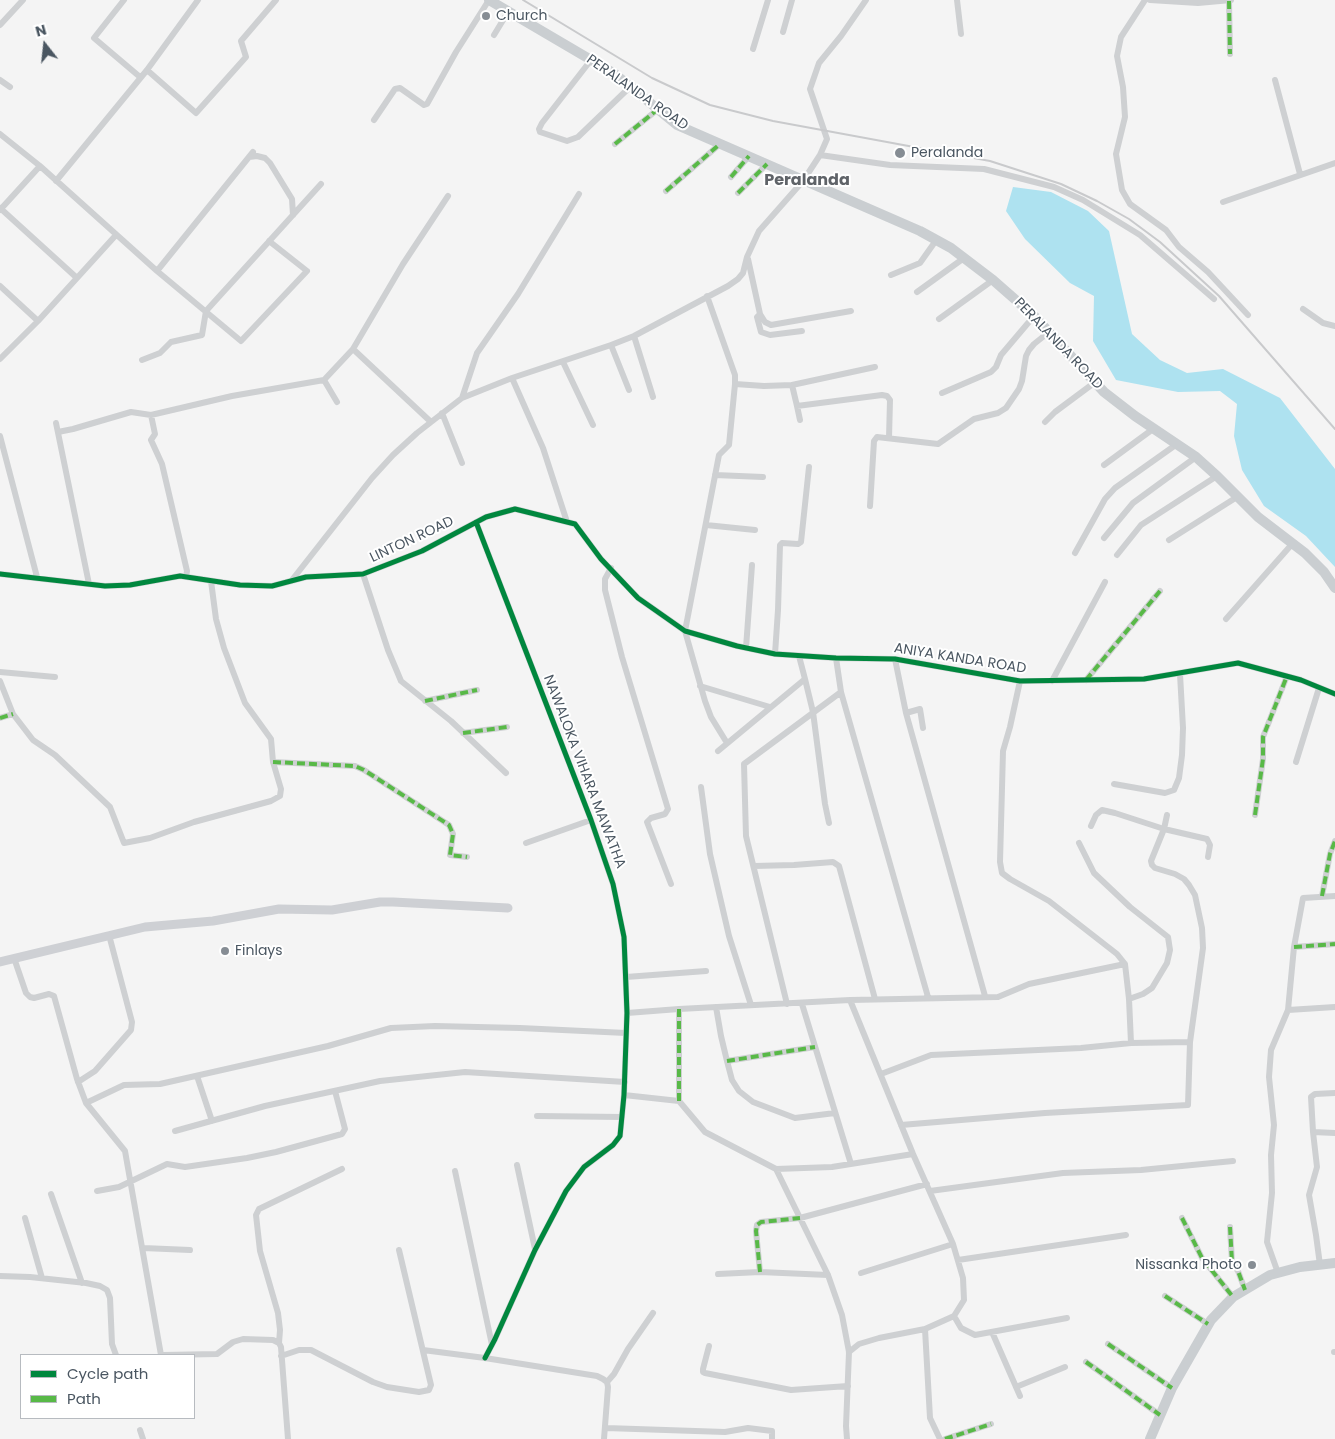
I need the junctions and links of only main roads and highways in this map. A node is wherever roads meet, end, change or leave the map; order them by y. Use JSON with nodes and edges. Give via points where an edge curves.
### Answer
{"nodes":[{"id":1,"x":489,"y":0,"type":"edge"},
{"id":2,"x":1335,"y":588,"type":"edge"},
{"id":3,"x":1335,"y":1263,"type":"edge"},
{"id":4,"x":1150,"y":1439,"type":"edge"}],
"edges":[{"from":1,"to":2,"type":"main road","name":"PERALANDA ROAD","via":[[592,60],[631,86],[677,125],[937,239],[993,280],[1034,316],[1094,383],[1118,404],[1196,457],[1258,517],[1306,553]]},
{"from":3,"to":4,"type":"main road","via":[[1270,1275],[1233,1297],[1208,1324],[1172,1388]]}]}
